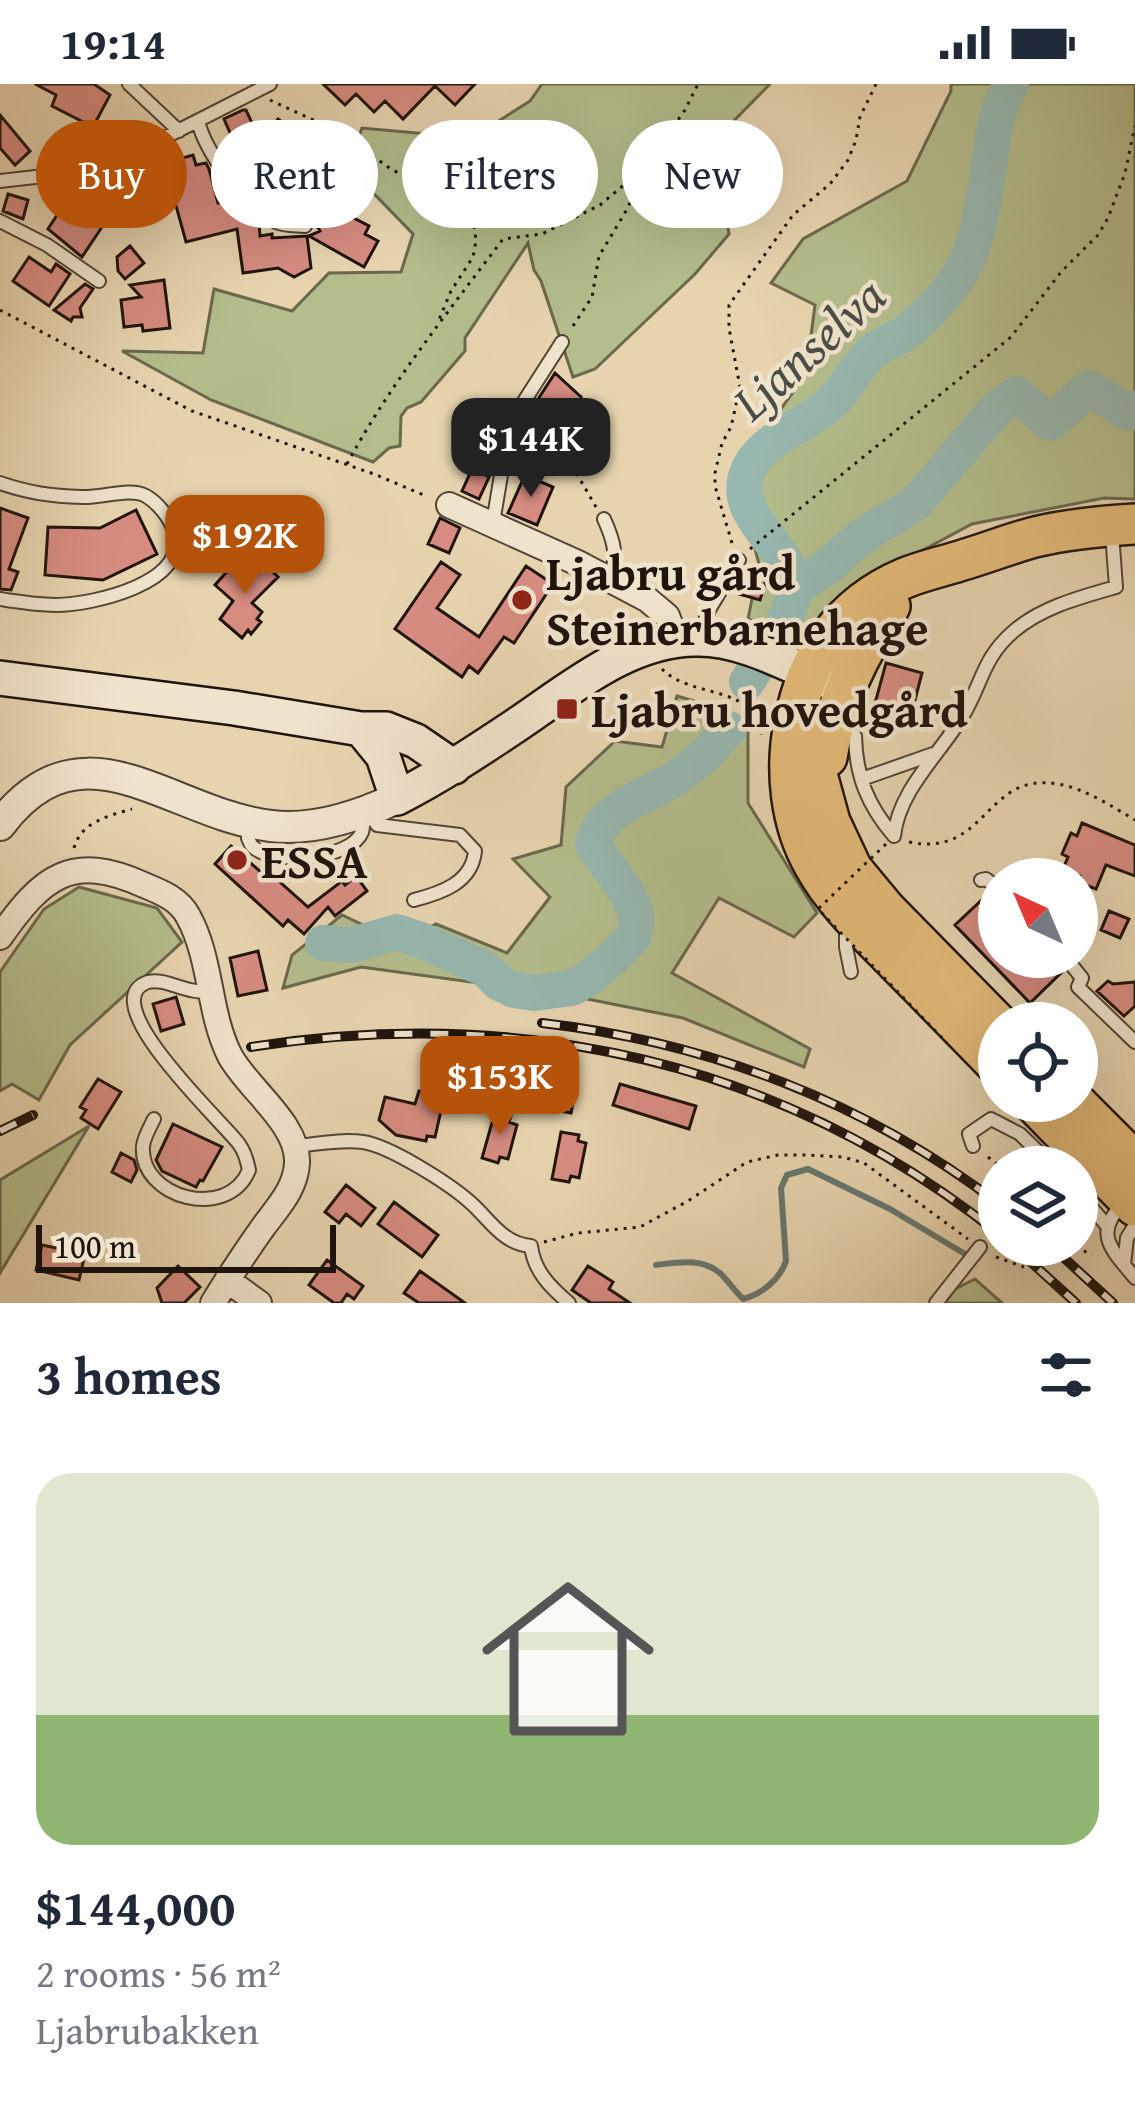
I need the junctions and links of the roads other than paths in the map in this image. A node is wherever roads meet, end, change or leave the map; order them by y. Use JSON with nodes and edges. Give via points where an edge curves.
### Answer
{"nodes":[{"id":1,"x":129,"y":84,"type":"edge"},
{"id":2,"x":266,"y":86,"type":"edge"},
{"id":3,"x":167,"y":120,"type":"edge"},
{"id":4,"x":198,"y":121,"type":"junction"},
{"id":5,"x":187,"y":126,"type":"edge"},
{"id":6,"x":211,"y":156,"type":"edge"},
{"id":7,"x":36,"y":177,"type":"edge"},
{"id":8,"x":0,"y":181,"type":"edge"},
{"id":9,"x":0,"y":221,"type":"edge"},
{"id":10,"x":99,"y":281,"type":"dead end"},
{"id":11,"x":562,"y":342,"type":"road end"},
{"id":12,"x":0,"y":483,"type":"edge"},
{"id":13,"x":448,"y":505,"type":"road end"},
{"id":14,"x":604,"y":519,"type":"road end"},
{"id":15,"x":493,"y":524,"type":"junction"},
{"id":16,"x":1123,"y":525,"type":"edge"},
{"id":17,"x":968,"y":559,"type":"junction"},
{"id":18,"x":739,"y":560,"type":"road end"},
{"id":19,"x":610,"y":579,"type":"junction"},
{"id":20,"x":0,"y":599,"type":"edge"},
{"id":21,"x":890,"y":606,"type":"junction"},
{"id":22,"x":677,"y":646,"type":"junction"},
{"id":23,"x":805,"y":672,"type":"junction"},
{"id":24,"x":0,"y":678,"type":"edge"},
{"id":25,"x":361,"y":729,"type":"junction"},
{"id":26,"x":855,"y":736,"type":"dead end"},
{"id":27,"x":934,"y":754,"type":"junction"},
{"id":28,"x":454,"y":767,"type":"junction"},
{"id":29,"x":862,"y":778,"type":"junction"},
{"id":30,"x":822,"y":786,"type":"junction"},
{"id":31,"x":376,"y":807,"type":"junction"},
{"id":32,"x":0,"y":825,"type":"edge"},
{"id":33,"x":414,"y":900,"type":"dead end"},
{"id":34,"x":852,"y":917,"type":"junction"},
{"id":35,"x":0,"y":937,"type":"edge"},
{"id":36,"x":851,"y":972,"type":"dead end"},
{"id":37,"x":1082,"y":978,"type":"edge"},
{"id":38,"x":212,"y":991,"type":"junction"},
{"id":39,"x":978,"y":1003,"type":"edge"},
{"id":40,"x":1135,"y":1042,"type":"edge"},
{"id":41,"x":978,"y":1046,"type":"edge"},
{"id":42,"x":154,"y":1119,"type":"dead end"},
{"id":43,"x":1052,"y":1122,"type":"edge"},
{"id":44,"x":1085,"y":1122,"type":"edge"},
{"id":45,"x":295,"y":1146,"type":"junction"},
{"id":46,"x":973,"y":1146,"type":"dead end"},
{"id":47,"x":1032,"y":1146,"type":"edge"},
{"id":48,"x":1098,"y":1195,"type":"edge"},
{"id":49,"x":1129,"y":1202,"type":"edge"},
{"id":50,"x":978,"y":1256,"type":"edge"},
{"id":51,"x":1124,"y":1264,"type":"junction"},
{"id":52,"x":1135,"y":1277,"type":"edge"},
{"id":53,"x":227,"y":1280,"type":"junction"},
{"id":54,"x":213,"y":1303,"type":"edge"},
{"id":55,"x":259,"y":1303,"type":"edge"},
{"id":56,"x":568,"y":1303,"type":"edge"},
{"id":57,"x":936,"y":1303,"type":"edge"}],
"edges":[{"from":1,"to":3,"type":"lane"},
{"from":2,"to":4,"type":"lane"},
{"from":4,"to":5,"type":"lane"},
{"from":4,"to":6,"type":"lane"},
{"from":7,"to":8,"type":"lane"},
{"from":9,"to":10,"type":"lane"},
{"from":11,"to":15,"type":"lane","via":[[498,442]]},
{"from":12,"to":20,"type":"lane","via":[[34,495],[139,492],[162,510],[177,538],[167,566],[122,593],[57,605]]},
{"from":13,"to":15,"type":"street"},
{"from":14,"to":19,"type":"lane","via":[[616,545]]},
{"from":15,"to":19,"type":"street"},
{"from":16,"to":17,"type":"main road","via":[[1036,537]]},
{"from":16,"to":27,"type":"lane","via":[[1116,587],[1016,630],[992,655],[966,712]]},
{"from":17,"to":21,"type":"main road"},
{"from":17,"to":23,"type":"main road","via":[[870,597]]},
{"from":18,"to":22,"type":"lane"},
{"from":19,"to":22,"type":"street","via":[[662,610]]},
{"from":21,"to":23,"type":"main road","via":[[838,655]]},
{"from":21,"to":30,"type":"main road","via":[[845,684]]},
{"from":22,"to":23,"type":"main road","via":[[728,642]]},
{"from":22,"to":28,"type":"main road","via":[[644,648],[612,663]]},
{"from":23,"to":30,"type":"main road","via":[[810,748]]},
{"from":23,"to":34,"type":"main road","via":[[790,742],[791,797],[812,862]]},
{"from":24,"to":25,"type":"main road"},
{"from":25,"to":28,"type":"main road","via":[[397,732]]},
{"from":25,"to":31,"type":"main road","via":[[383,756]]},
{"from":26,"to":29,"type":"lane"},
{"from":27,"to":29,"type":"lane"},
{"from":27,"to":29,"type":"lane","via":[[890,840]]},
{"from":28,"to":31,"type":"main road"},
{"from":30,"to":39,"type":"main road","via":[[841,848],[865,886]]},
{"from":31,"to":32,"type":"street","via":[[296,826],[249,821],[87,772],[45,783]]},
{"from":31,"to":33,"type":"lane","via":[[377,825],[460,835],[475,851],[453,886]]},
{"from":34,"to":36,"type":"lane"},
{"from":34,"to":41,"type":"main road"},
{"from":35,"to":38,"type":"street","via":[[45,883],[84,870],[122,875],[180,905]]},
{"from":37,"to":40,"type":"lane","via":[[1078,987]]},
{"from":38,"to":42,"type":"lane","via":[[152,981],[135,992],[133,1006],[172,1069],[239,1142],[249,1170],[243,1182],[200,1200],[161,1184],[143,1144]]},
{"from":38,"to":45,"type":"street","via":[[232,1060]]},
{"from":43,"to":49,"type":"main road"},
{"from":44,"to":49,"type":"main road"},
{"from":45,"to":53,"type":"street","via":[[284,1200]]},
{"from":45,"to":56,"type":"lane","via":[[356,1141],[385,1148],[455,1190],[514,1243],[531,1246],[546,1282]]},
{"from":46,"to":47,"type":"lane","via":[[969,1134],[991,1119]]},
{"from":48,"to":49,"type":"lane"},
{"from":49,"to":51,"type":"lane"},
{"from":49,"to":51,"type":"lane","via":[[1109,1246]]},
{"from":50,"to":57,"type":"lane"},
{"from":51,"to":52,"type":"lane"},
{"from":53,"to":54,"type":"street"},
{"from":53,"to":55,"type":"street"}]}
